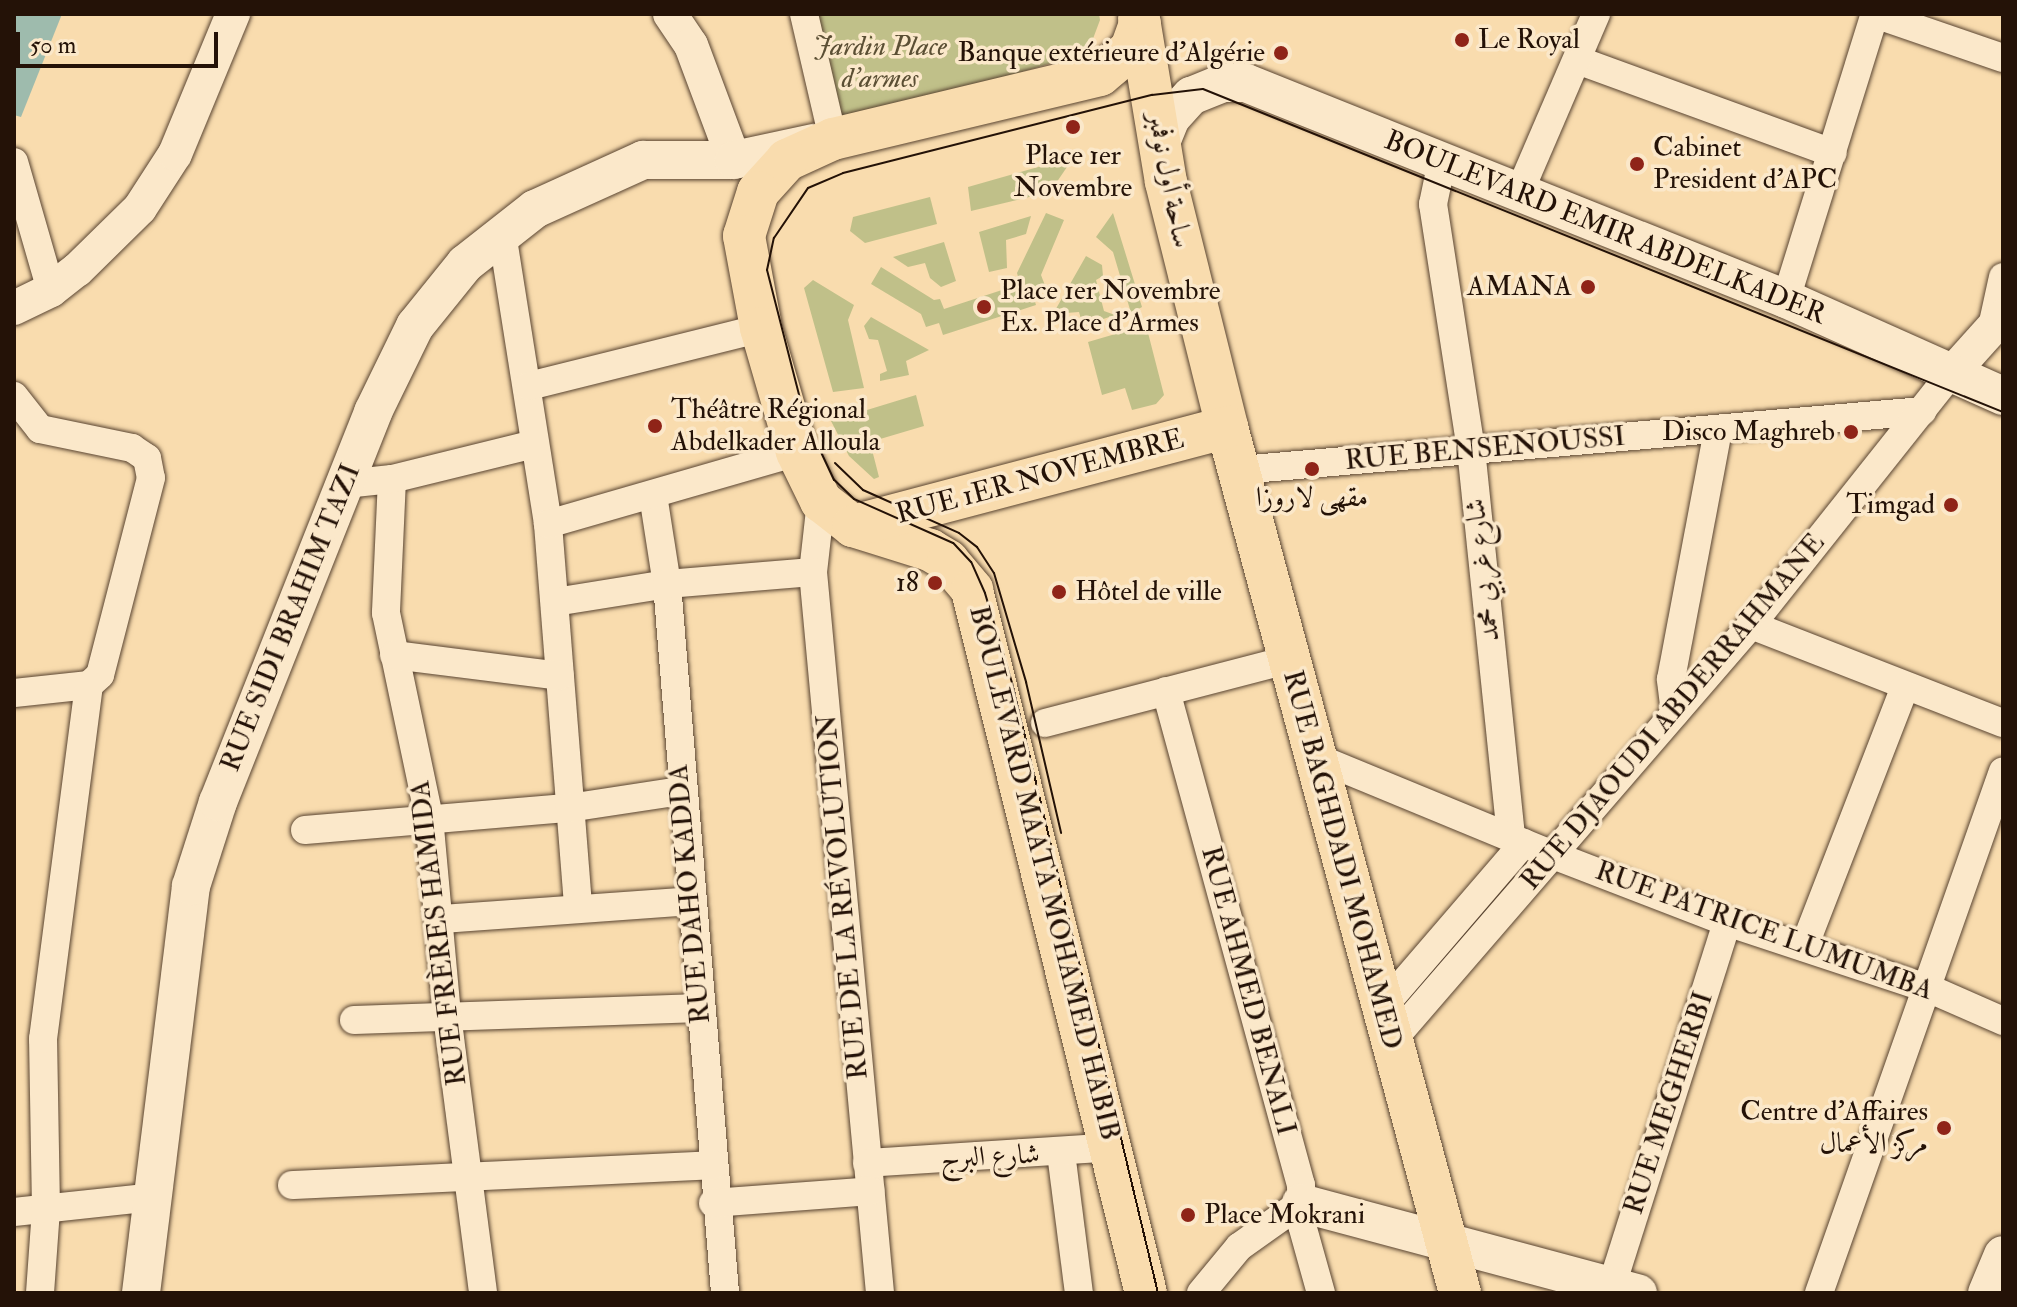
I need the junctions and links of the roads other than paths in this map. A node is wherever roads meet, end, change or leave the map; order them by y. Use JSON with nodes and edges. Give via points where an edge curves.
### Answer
{"nodes":[{"id":1,"x":233,"y":14,"type":"edge"},
{"id":2,"x":670,"y":14,"type":"edge"},
{"id":3,"x":804,"y":14,"type":"edge"},
{"id":4,"x":1596,"y":14,"type":"edge"},
{"id":5,"x":1875,"y":14,"type":"edge"},
{"id":6,"x":1139,"y":19,"type":"edge"},
{"id":7,"x":2003,"y":58,"type":"edge"},
{"id":8,"x":1577,"y":60,"type":"junction"},
{"id":9,"x":833,"y":139,"type":"junction"},
{"id":10,"x":1160,"y":145,"type":"junction"},
{"id":11,"x":1833,"y":153,"type":"junction"},
{"id":12,"x":734,"y":160,"type":"junction"},
{"id":13,"x":1442,"y":161,"type":"junction"},
{"id":14,"x":14,"y":162,"type":"edge"},
{"id":15,"x":1519,"y":193,"type":"junction"},
{"id":16,"x":502,"y":233,"type":"junction"},
{"id":17,"x":744,"y":236,"type":"junction"},
{"id":18,"x":2003,"y":277,"type":"edge"},
{"id":19,"x":51,"y":290,"type":"junction"},
{"id":20,"x":1786,"y":299,"type":"junction"},
{"id":21,"x":14,"y":308,"type":"edge"},
{"id":22,"x":1997,"y":322,"type":"edge"},
{"id":23,"x":761,"y":328,"type":"junction"},
{"id":24,"x":1951,"y":374,"type":"junction"},
{"id":25,"x":529,"y":386,"type":"junction"},
{"id":26,"x":14,"y":396,"type":"edge"},
{"id":27,"x":2003,"y":396,"type":"edge"},
{"id":28,"x":1922,"y":411,"type":"junction"},
{"id":29,"x":1227,"y":427,"type":"junction"},
{"id":30,"x":1718,"y":430,"type":"junction"},
{"id":31,"x":535,"y":444,"type":"junction"},
{"id":32,"x":1471,"y":449,"type":"junction"},
{"id":33,"x":797,"y":452,"type":"junction"},
{"id":34,"x":1240,"y":470,"type":"junction"},
{"id":35,"x":392,"y":479,"type":"junction"},
{"id":36,"x":345,"y":484,"type":"junction"},
{"id":37,"x":653,"y":495,"type":"junction"},
{"id":38,"x":837,"y":513,"type":"junction"},
{"id":39,"x":548,"y":524,"type":"junction"},
{"id":40,"x":813,"y":572,"type":"junction"},
{"id":41,"x":667,"y":584,"type":"junction"},
{"id":42,"x":555,"y":602,"type":"junction"},
{"id":43,"x":1751,"y":625,"type":"junction"},
{"id":44,"x":394,"y":655,"type":"junction"},
{"id":45,"x":1290,"y":659,"type":"junction"},
{"id":46,"x":560,"y":676,"type":"junction"},
{"id":47,"x":89,"y":685,"type":"junction"},
{"id":48,"x":1905,"y":686,"type":"junction"},
{"id":49,"x":1166,"y":691,"type":"junction"},
{"id":50,"x":14,"y":693,"type":"edge"},
{"id":51,"x":1675,"y":713,"type":"junction"},
{"id":52,"x":1045,"y":723,"type":"dead end"},
{"id":53,"x":2003,"y":723,"type":"edge"},
{"id":54,"x":1315,"y":757,"type":"junction"},
{"id":55,"x":2003,"y":771,"type":"edge"},
{"id":56,"x":680,"y":791,"type":"junction"},
{"id":57,"x":569,"y":808,"type":"junction"},
{"id":58,"x":429,"y":817,"type":"junction"},
{"id":59,"x":305,"y":830,"type":"dead end"},
{"id":60,"x":1517,"y":840,"type":"junction"},
{"id":61,"x":1553,"y":855,"type":"junction"},
{"id":62,"x":691,"y":901,"type":"junction"},
{"id":63,"x":578,"y":907,"type":"junction"},
{"id":64,"x":442,"y":919,"type":"junction"},
{"id":65,"x":1727,"y":922,"type":"junction"},
{"id":66,"x":1804,"y":947,"type":"junction"},
{"id":67,"x":1930,"y":989,"type":"junction"},
{"id":68,"x":701,"y":1008,"type":"junction"},
{"id":69,"x":447,"y":1019,"type":"junction"},
{"id":70,"x":354,"y":1020,"type":"dead end"},
{"id":71,"x":2003,"y":1021,"type":"edge"},
{"id":72,"x":1385,"y":1027,"type":"junction"},
{"id":73,"x":1113,"y":1147,"type":"junction"},
{"id":74,"x":1061,"y":1153,"type":"junction"},
{"id":75,"x":714,"y":1165,"type":"junction"},
{"id":76,"x":469,"y":1177,"type":"junction"},
{"id":77,"x":869,"y":1177,"type":"junction"},
{"id":78,"x":292,"y":1185,"type":"dead end"},
{"id":79,"x":155,"y":1197,"type":"junction"},
{"id":80,"x":713,"y":1203,"type":"junction"},
{"id":81,"x":1301,"y":1203,"type":"junction"},
{"id":82,"x":46,"y":1209,"type":"junction"},
{"id":83,"x":14,"y":1212,"type":"edge"},
{"id":84,"x":1444,"y":1241,"type":"junction"},
{"id":85,"x":2003,"y":1255,"type":"edge"},
{"id":86,"x":1625,"y":1289,"type":"edge"},
{"id":87,"x":40,"y":1293,"type":"edge"},
{"id":88,"x":141,"y":1293,"type":"edge"},
{"id":89,"x":483,"y":1293,"type":"edge"},
{"id":90,"x":725,"y":1293,"type":"edge"},
{"id":91,"x":880,"y":1293,"type":"edge"},
{"id":92,"x":1079,"y":1293,"type":"edge"},
{"id":93,"x":1146,"y":1293,"type":"edge"},
{"id":94,"x":1201,"y":1293,"type":"edge"},
{"id":95,"x":1321,"y":1293,"type":"edge"},
{"id":96,"x":1460,"y":1293,"type":"edge"},
{"id":97,"x":1819,"y":1293,"type":"edge"},
{"id":98,"x":1987,"y":1293,"type":"edge"}],
"edges":[{"from":1,"to":19,"type":"street","via":[[175,154],[140,208]]},
{"from":2,"to":12,"type":"street","via":[[691,45]]},
{"from":3,"to":9,"type":"street"},
{"from":4,"to":8,"type":"street"},
{"from":5,"to":7,"type":"street"},
{"from":5,"to":11,"type":"street"},
{"from":6,"to":9,"type":"main road","via":[[1119,63],[1074,83]]},
{"from":6,"to":10,"type":"main road","name":"ساحة أول نوفمبر"},
{"from":8,"to":11,"type":"street"},
{"from":8,"to":15,"type":"street"},
{"from":9,"to":12,"type":"main road","name":"RUE SIDI BRAHIM TAZI"},
{"from":9,"to":17,"type":"main road","via":[[771,174],[752,203]]},
{"from":10,"to":13,"type":"main road","name":"BOULEVARD EMIR ABDELKADER","via":[[1180,106],[1203,89],[1246,83]]},
{"from":10,"to":29,"type":"main road","name":"ساحة أول نوفمبر"},
{"from":11,"to":20,"type":"street"},
{"from":12,"to":16,"type":"main road","name":"RUE SIDI BRAHIM TAZI","via":[[643,160],[535,209]]},
{"from":12,"to":17,"type":"main road"},
{"from":13,"to":15,"type":"main road","name":"BOULEVARD EMIR ABDELKADER"},
{"from":13,"to":32,"type":"street","name":"شارع غربي محمد","via":[[1433,204]]},
{"from":14,"to":19,"type":"street"},
{"from":15,"to":20,"type":"main road","name":"BOULEVARD EMIR ABDELKADER"},
{"from":16,"to":25,"type":"street"},
{"from":16,"to":36,"type":"main road","name":"RUE SIDI BRAHIM TAZI","via":[[465,264],[415,326]]},
{"from":17,"to":23,"type":"main road"},
{"from":18,"to":22,"type":"street"},
{"from":19,"to":21,"type":"street"},
{"from":20,"to":24,"type":"main road","name":"BOULEVARD EMIR ABDELKADER"},
{"from":22,"to":24,"type":"street"},
{"from":23,"to":25,"type":"street"},
{"from":23,"to":33,"type":"main road"},
{"from":24,"to":27,"type":"main road","name":"BOULEVARD EMIR ABDELKADER"},
{"from":24,"to":28,"type":"street","name":"RUE DJAOUDI ABDERRAHMANE"},
{"from":25,"to":31,"type":"street"},
{"from":26,"to":47,"type":"street","via":[[40,429],[132,448],[147,458],[151,478],[100,675]]},
{"from":28,"to":30,"type":"street","name":"RUE BENSENOUSSI"},
{"from":28,"to":43,"type":"street","name":"RUE DJAOUDI ABDERRAHMANE"},
{"from":29,"to":34,"type":"main road","name":"RUE BAGHDADI MOHAMED"},
{"from":29,"to":38,"type":"main road","name":"RUE 1ER NOVEMBRE"},
{"from":30,"to":32,"type":"street","name":"RUE BENSENOUSSI"},
{"from":30,"to":51,"type":"street","via":[[1671,679]]},
{"from":31,"to":35,"type":"street"},
{"from":31,"to":39,"type":"street"},
{"from":32,"to":34,"type":"street","name":"RUE BENSENOUSSI"},
{"from":32,"to":60,"type":"street","name":"شارع غربي محمد"},
{"from":33,"to":37,"type":"street"},
{"from":33,"to":38,"type":"main road"},
{"from":34,"to":45,"type":"main road","name":"RUE BAGHDADI MOHAMED"},
{"from":35,"to":36,"type":"street"},
{"from":35,"to":44,"type":"street","name":"RUE FRÈRES HAMIDA","via":[[386,613]]},
{"from":36,"to":79,"type":"main road","name":"RUE SIDI BRAHIM TAZI","via":[[218,802],[191,886]]},
{"from":37,"to":39,"type":"street"},
{"from":37,"to":41,"type":"street","name":"RUE DAHO KADDA"},
{"from":38,"to":40,"type":"street","name":"RUE DE LA RÉVOLUTION"},
{"from":38,"to":73,"type":"main road","name":"BOULEVARD MAATA MOHAMED HABIB","via":[[930,550],[948,561],[972,590]]},
{"from":39,"to":42,"type":"street"},
{"from":40,"to":41,"type":"street"},
{"from":40,"to":77,"type":"street","name":"RUE DE LA RÉVOLUTION"},
{"from":41,"to":42,"type":"street"},
{"from":41,"to":56,"type":"street","name":"RUE DAHO KADDA"},
{"from":42,"to":46,"type":"street"},
{"from":43,"to":48,"type":"street"},
{"from":43,"to":51,"type":"street","name":"RUE DJAOUDI ABDERRAHMANE"},
{"from":44,"to":46,"type":"street"},
{"from":44,"to":58,"type":"street","name":"RUE FRÈRES HAMIDA"},
{"from":45,"to":49,"type":"street"},
{"from":45,"to":54,"type":"main road","name":"RUE BAGHDADI MOHAMED"},
{"from":46,"to":57,"type":"street"},
{"from":47,"to":50,"type":"street"},
{"from":47,"to":82,"type":"street","via":[[43,1039]]},
{"from":48,"to":53,"type":"street"},
{"from":48,"to":66,"type":"street"},
{"from":49,"to":52,"type":"street"},
{"from":49,"to":81,"type":"street","name":"RUE AHMED BENALI","via":[[1301,1185]]},
{"from":51,"to":61,"type":"street","name":"RUE DJAOUDI ABDERRAHMANE"},
{"from":54,"to":60,"type":"street","name":"RUE PATRICE LUMUMBA"},
{"from":54,"to":72,"type":"main road","name":"RUE BAGHDADI MOHAMED"},
{"from":55,"to":67,"type":"street"},
{"from":56,"to":57,"type":"street"},
{"from":56,"to":62,"type":"street","name":"RUE DAHO KADDA"},
{"from":57,"to":58,"type":"street"},
{"from":57,"to":63,"type":"street"},
{"from":58,"to":59,"type":"street"},
{"from":58,"to":64,"type":"street","name":"RUE FRÈRES HAMIDA"},
{"from":60,"to":61,"type":"street","name":"RUE PATRICE LUMUMBA"},
{"from":60,"to":72,"type":"street"},
{"from":61,"to":65,"type":"street","name":"RUE PATRICE LUMUMBA"},
{"from":61,"to":72,"type":"street","name":"RUE DJAOUDI ABDERRAHMANE"},
{"from":62,"to":63,"type":"street"},
{"from":62,"to":68,"type":"street","name":"RUE DAHO KADDA"},
{"from":63,"to":64,"type":"street"},
{"from":64,"to":69,"type":"street","name":"RUE FRÈRES HAMIDA"},
{"from":65,"to":66,"type":"street","name":"RUE PATRICE LUMUMBA"},
{"from":65,"to":86,"type":"street","name":"RUE MEGHERBI"},
{"from":66,"to":67,"type":"street","name":"RUE PATRICE LUMUMBA"},
{"from":67,"to":71,"type":"street","name":"RUE PATRICE LUMUMBA"},
{"from":67,"to":97,"type":"street"},
{"from":68,"to":69,"type":"street"},
{"from":68,"to":75,"type":"street","name":"RUE DAHO KADDA"},
{"from":69,"to":70,"type":"street"},
{"from":69,"to":76,"type":"street","name":"RUE FRÈRES HAMIDA"},
{"from":72,"to":84,"type":"main road","name":"RUE BAGHDADI MOHAMED"},
{"from":73,"to":74,"type":"street","name":"شارع البرج"},
{"from":73,"to":93,"type":"main road","name":"BOULEVARD MAATA MOHAMED HABIB"},
{"from":74,"to":77,"type":"street","name":"شارع البرج"},
{"from":74,"to":92,"type":"street"},
{"from":75,"to":76,"type":"street"},
{"from":75,"to":80,"type":"street","name":"RUE DAHO KADDA"},
{"from":76,"to":78,"type":"street"},
{"from":76,"to":89,"type":"street","name":"RUE FRÈRES HAMIDA"},
{"from":77,"to":80,"type":"street","name":"شارع البرج"},
{"from":77,"to":91,"type":"street","name":"RUE DE LA RÉVOLUTION"},
{"from":79,"to":82,"type":"street"},
{"from":79,"to":88,"type":"main road","name":"RUE SIDI BRAHIM TAZI"},
{"from":80,"to":90,"type":"street","name":"RUE DAHO KADDA"},
{"from":81,"to":84,"type":"main road"},
{"from":81,"to":94,"type":"street","via":[[1239,1247]]},
{"from":81,"to":95,"type":"street","name":"RUE AHMED BENALI"},
{"from":82,"to":83,"type":"street"},
{"from":82,"to":87,"type":"street"},
{"from":84,"to":86,"type":"main road"},
{"from":84,"to":96,"type":"main road","name":"RUE BAGHDADI MOHAMED"},
{"from":85,"to":98,"type":"main road"}]}
